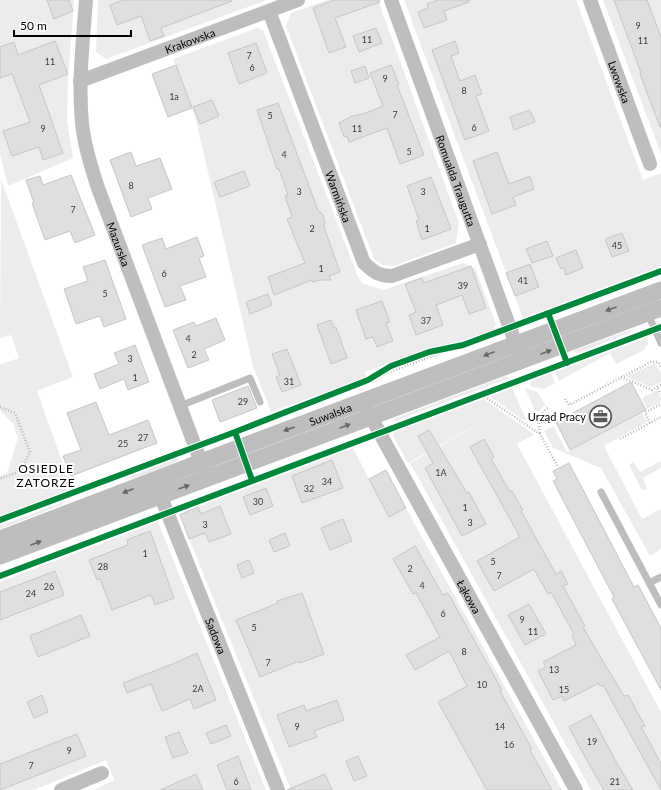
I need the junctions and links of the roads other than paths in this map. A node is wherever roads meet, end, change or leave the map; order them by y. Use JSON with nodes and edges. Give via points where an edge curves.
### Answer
{"nodes":[{"id":1,"x":86,"y":0,"type":"edge"},
{"id":2,"x":298,"y":0,"type":"edge"},
{"id":3,"x":391,"y":0,"type":"edge"},
{"id":4,"x":590,"y":0,"type":"edge"},
{"id":5,"x":269,"y":11,"type":"junction"},
{"id":6,"x":80,"y":81,"type":"junction"},
{"id":7,"x":650,"y":164,"type":"dead end"},
{"id":8,"x":480,"y":244,"type":"junction"},
{"id":9,"x":661,"y":290,"type":"edge"},
{"id":10,"x":650,"y":306,"type":"edge"},
{"id":11,"x":661,"y":343,"type":"edge"},
{"id":12,"x":516,"y":344,"type":"junction"},
{"id":13,"x":522,"y":361,"type":"junction"},
{"id":14,"x":260,"y":402,"type":"dead end"},
{"id":15,"x":180,"y":406,"type":"junction"},
{"id":16,"x":367,"y":410,"type":"junction"},
{"id":17,"x":201,"y":463,"type":"junction"},
{"id":18,"x":207,"y":478,"type":"junction"},
{"id":19,"x":157,"y":488,"type":"junction"},
{"id":20,"x":601,"y":492,"type":"dead end"},
{"id":21,"x":0,"y":540,"type":"edge"},
{"id":22,"x":0,"y":556,"type":"edge"},
{"id":23,"x":661,"y":577,"type":"edge"},
{"id":24,"x":649,"y":583,"type":"junction"},
{"id":25,"x":661,"y":605,"type":"edge"},
{"id":26,"x":102,"y":773,"type":"dead end"},
{"id":27,"x":61,"y":790,"type":"edge"},
{"id":28,"x":278,"y":790,"type":"edge"},
{"id":29,"x":576,"y":790,"type":"edge"}],
"edges":[{"from":1,"to":6,"type":"street","name":"Mazurska"},
{"from":2,"to":5,"type":"street","name":"Krakowska"},
{"from":3,"to":8,"type":"street","name":"Romualda Traugutta"},
{"from":4,"to":7,"type":"street","name":"Lwowska"},
{"from":5,"to":6,"type":"street","name":"Krakowska"},
{"from":5,"to":8,"type":"street","name":"Warmińska","via":[[364,263],[382,276],[392,276]]},
{"from":6,"to":15,"type":"street","name":"Mazurska","via":[[82,123],[92,169]]},
{"from":8,"to":12,"type":"street","name":"Romualda Traugutta"},
{"from":9,"to":10,"type":"street","name":"Suwalska"},
{"from":10,"to":11,"type":"lane"},
{"from":10,"to":12,"type":"street","name":"Suwalska","one_way":true},
{"from":13,"to":10,"type":"street","name":"Suwalska","one_way":true},
{"from":12,"to":13,"type":"street","name":"Romualda Traugutta"},
{"from":12,"to":16,"type":"street","name":"Suwalska","one_way":true},
{"from":13,"to":16,"type":"street","name":"Suwalska"},
{"from":14,"to":15,"type":"lane","via":[[250,378]]},
{"from":15,"to":17,"type":"street","name":"Mazurska"},
{"from":16,"to":17,"type":"street","name":"Suwalska","one_way":true},
{"from":18,"to":16,"type":"street","name":"Suwalska","one_way":true},
{"from":16,"to":29,"type":"street","name":"Łąkowa"},
{"from":17,"to":18,"type":"street","name":"Mazurska"},
{"from":17,"to":19,"type":"street","name":"Suwalska"},
{"from":19,"to":18,"type":"street","name":"Suwalska","one_way":true},
{"from":19,"to":21,"type":"street","name":"Suwalska","one_way":true},
{"from":22,"to":19,"type":"street","name":"Suwalska","one_way":true},
{"from":19,"to":28,"type":"street","name":"Sadowa"},
{"from":20,"to":24,"type":"lane"},
{"from":23,"to":24,"type":"lane"},
{"from":24,"to":25,"type":"lane"},
{"from":26,"to":27,"type":"street"}]}
